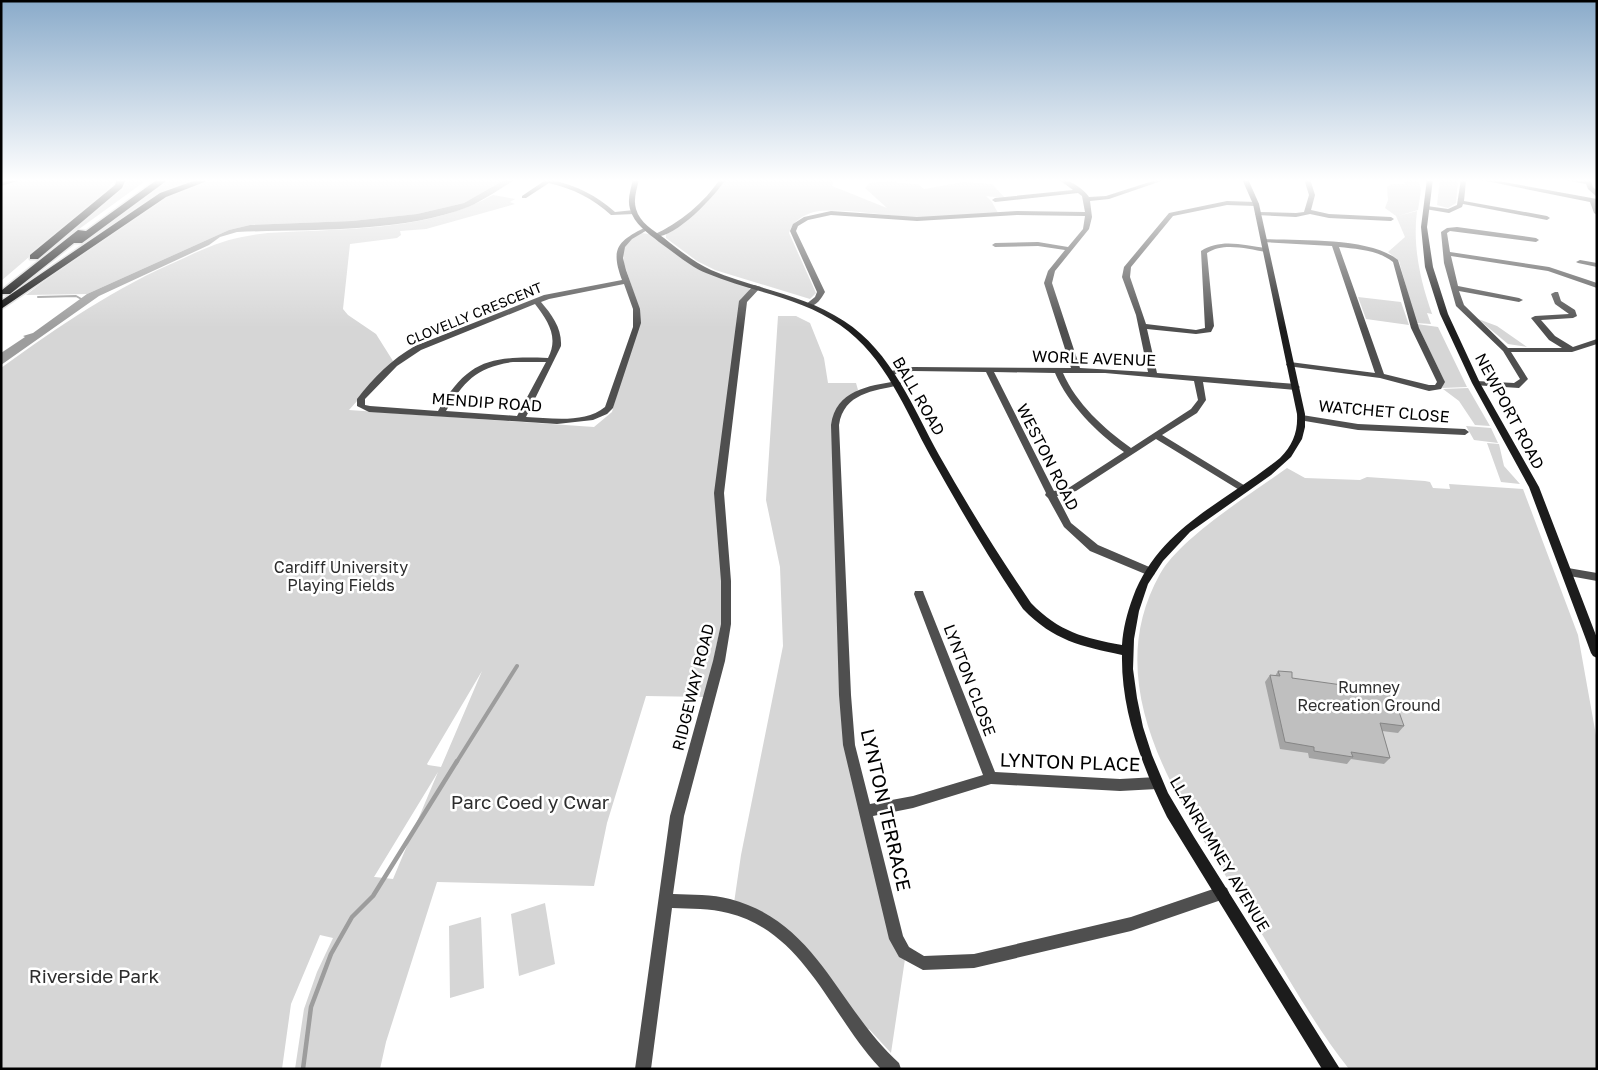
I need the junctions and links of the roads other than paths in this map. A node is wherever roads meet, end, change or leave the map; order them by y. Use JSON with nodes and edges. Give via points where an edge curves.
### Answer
{"nodes":[{"id":1,"x":68,"y":229,"type":"edge"},
{"id":2,"x":89,"y":229,"type":"edge"},
{"id":3,"x":96,"y":229,"type":"edge"},
{"id":4,"x":113,"y":229,"type":"edge"},
{"id":5,"x":646,"y":229,"type":"joint"},
{"id":6,"x":668,"y":229,"type":"edge"},
{"id":7,"x":794,"y":229,"type":"edge"},
{"id":8,"x":1086,"y":229,"type":"edge"},
{"id":9,"x":1159,"y":229,"type":"edge"},
{"id":10,"x":1261,"y":229,"type":"edge"},
{"id":11,"x":1424,"y":229,"type":"edge"},
{"id":12,"x":655,"y":236,"type":"junction"},
{"id":13,"x":1536,"y":240,"type":"dead end"},
{"id":14,"x":995,"y":246,"type":"dead end"},
{"id":15,"x":1265,"y":246,"type":"junction"},
{"id":16,"x":1335,"y":246,"type":"junction"},
{"id":17,"x":1070,"y":249,"type":"junction"},
{"id":18,"x":1446,"y":253,"type":"junction"},
{"id":19,"x":1580,"y":262,"type":"dead end"},
{"id":20,"x":1597,"y":265,"type":"edge"},
{"id":21,"x":625,"y":282,"type":"junction"},
{"id":22,"x":1,"y":286,"type":"edge"},
{"id":23,"x":1597,"y":286,"type":"edge"},
{"id":24,"x":757,"y":287,"type":"junction"},
{"id":25,"x":1455,"y":288,"type":"junction"},
{"id":26,"x":1555,"y":294,"type":"dead end"},
{"id":27,"x":1,"y":296,"type":"edge"},
{"id":28,"x":1519,"y":300,"type":"dead end"},
{"id":29,"x":536,"y":301,"type":"junction"},
{"id":30,"x":810,"y":304,"type":"junction"},
{"id":31,"x":1,"y":305,"type":"edge"},
{"id":32,"x":1143,"y":326,"type":"junction"},
{"id":33,"x":1597,"y":341,"type":"edge"},
{"id":34,"x":1506,"y":350,"type":"junction"},
{"id":35,"x":1572,"y":350,"type":"junction"},
{"id":36,"x":550,"y":360,"type":"junction"},
{"id":37,"x":1290,"y":364,"type":"junction"},
{"id":38,"x":988,"y":369,"type":"junction"},
{"id":39,"x":1058,"y":370,"type":"junction"},
{"id":40,"x":1076,"y":370,"type":"junction"},
{"id":41,"x":1153,"y":374,"type":"junction"},
{"id":42,"x":1380,"y":376,"type":"junction"},
{"id":43,"x":894,"y":378,"type":"junction"},
{"id":44,"x":1198,"y":379,"type":"junction"},
{"id":45,"x":1476,"y":383,"type":"junction"},
{"id":46,"x":1296,"y":387,"type":"junction"},
{"id":47,"x":366,"y":408,"type":"joint"},
{"id":48,"x":440,"y":414,"type":"junction"},
{"id":49,"x":1302,"y":418,"type":"junction"},
{"id":50,"x":520,"y":419,"type":"junction"},
{"id":51,"x":1465,"y":432,"type":"dead end"},
{"id":52,"x":1157,"y":436,"type":"junction"},
{"id":53,"x":1131,"y":452,"type":"junction"},
{"id":54,"x":1244,"y":489,"type":"junction"},
{"id":55,"x":1050,"y":494,"type":"junction"},
{"id":56,"x":1150,"y":572,"type":"junction"},
{"id":57,"x":1568,"y":572,"type":"junction"},
{"id":58,"x":1597,"y":576,"type":"edge"},
{"id":59,"x":919,"y":594,"type":"dead end"},
{"id":60,"x":1127,"y":651,"type":"junction"},
{"id":61,"x":1597,"y":653,"type":"edge"},
{"id":62,"x":991,"y":778,"type":"junction"},
{"id":63,"x":1157,"y":783,"type":"junction"},
{"id":64,"x":866,"y":811,"type":"junction"},
{"id":65,"x":1222,"y":893,"type":"junction"},
{"id":66,"x":665,"y":901,"type":"junction"},
{"id":67,"x":643,"y":1069,"type":"edge"},
{"id":68,"x":893,"y":1069,"type":"edge"},
{"id":69,"x":1332,"y":1069,"type":"edge"}],
"edges":[{"from":1,"to":22,"type":"highway"},
{"from":2,"to":27,"type":"highway"},
{"from":3,"to":31,"type":"highway"},
{"from":4,"to":31,"type":"highway"},
{"from":5,"to":12,"type":"street","name":"BALL ROAD"},
{"from":5,"to":21,"type":"street","via":[[626,238],[621,246],[620,261]]},
{"from":6,"to":12,"type":"street"},
{"from":7,"to":30,"type":"street","via":[[821,292]]},
{"from":8,"to":17,"type":"street"},
{"from":9,"to":32,"type":"street","via":[[1126,271]]},
{"from":10,"to":15,"type":"street","name":"LLANRUMNEY AVENUE"},
{"from":11,"to":45,"type":"street","name":"NEWPORT ROAD","via":[[1429,267],[1444,314]]},
{"from":12,"to":24,"type":"street","name":"BALL ROAD","via":[[703,269]]},
{"from":13,"to":18,"type":"street","via":[[1449,229],[1444,232]]},
{"from":14,"to":17,"type":"street","via":[[1038,244]]},
{"from":15,"to":16,"type":"street"},
{"from":15,"to":32,"type":"street","via":[[1222,246],[1203,252],[1208,330],[1196,332]]},
{"from":15,"to":37,"type":"street","name":"LLANRUMNEY AVENUE"},
{"from":16,"to":42,"type":"street"},
{"from":16,"to":42,"type":"street","via":[[1371,248],[1395,258],[1415,328],[1440,382],[1438,387],[1429,388]]},
{"from":17,"to":40,"type":"street","via":[[1052,271],[1048,283]]},
{"from":18,"to":23,"type":"street","via":[[1549,269]]},
{"from":18,"to":25,"type":"street"},
{"from":19,"to":20,"type":"street"},
{"from":21,"to":29,"type":"street","name":"CLOVELLY CRESCENT"},
{"from":21,"to":50,"type":"street","name":"MENDIP ROAD","via":[[635,301],[637,323],[609,408],[605,412],[563,421]]},
{"from":24,"to":30,"type":"street","name":"BALL ROAD"},
{"from":24,"to":66,"type":"street","name":"RIDGEWAY ROAD","via":[[742,301],[720,478],[726,624],[709,702],[681,798]]},
{"from":25,"to":28,"type":"street"},
{"from":25,"to":34,"type":"street","via":[[1463,310]]},
{"from":26,"to":35,"type":"street","via":[[1558,302],[1573,316],[1535,318],[1552,338]]},
{"from":29,"to":36,"type":"street","via":[[556,329],[557,344]]},
{"from":29,"to":47,"type":"street","name":"CLOVELLY CRESCENT","via":[[405,355],[384,372],[361,399],[362,406]]},
{"from":30,"to":43,"type":"street","name":"BALL ROAD","via":[[858,335]]},
{"from":32,"to":41,"type":"street"},
{"from":33,"to":35,"type":"street"},
{"from":34,"to":35,"type":"street"},
{"from":34,"to":45,"type":"street","via":[[1523,375],[1522,383],[1509,386]]},
{"from":36,"to":48,"type":"street","via":[[512,359],[479,368],[456,386]]},
{"from":36,"to":50,"type":"street"},
{"from":37,"to":42,"type":"street"},
{"from":37,"to":46,"type":"street","name":"LLANRUMNEY AVENUE"},
{"from":38,"to":39,"type":"street","name":"WORLE AVENUE"},
{"from":38,"to":43,"type":"street","name":"WORLE AVENUE","via":[[913,369]]},
{"from":38,"to":55,"type":"street","name":"WESTON ROAD"},
{"from":39,"to":40,"type":"street","name":"WORLE AVENUE"},
{"from":39,"to":53,"type":"street","via":[[1065,386],[1106,433]]},
{"from":40,"to":41,"type":"street","name":"WORLE AVENUE"},
{"from":41,"to":44,"type":"street","name":"WORLE AVENUE"},
{"from":43,"to":60,"type":"street","name":"BALL ROAD","via":[[961,501],[1034,614],[1050,628],[1071,639]]},
{"from":43,"to":64,"type":"street","name":"LYNTON TERRACE","via":[[852,397],[840,408],[835,420],[846,725]]},
{"from":44,"to":46,"type":"street","name":"WORLE AVENUE"},
{"from":44,"to":52,"type":"street","via":[[1202,396],[1198,407]]},
{"from":45,"to":57,"type":"street","name":"NEWPORT ROAD","via":[[1534,487]]},
{"from":46,"to":49,"type":"street","name":"LLANRUMNEY AVENUE"},
{"from":47,"to":48,"type":"street","name":"MENDIP ROAD"},
{"from":48,"to":50,"type":"street","name":"MENDIP ROAD"},
{"from":49,"to":51,"type":"street","name":"WATCHET CLOSE","via":[[1358,427]]},
{"from":49,"to":54,"type":"street","name":"LLANRUMNEY AVENUE","via":[[1300,437],[1289,455]]},
{"from":52,"to":53,"type":"street"},
{"from":52,"to":54,"type":"street"},
{"from":53,"to":55,"type":"street","via":[[1073,489]]},
{"from":54,"to":56,"type":"street","name":"LLANRUMNEY AVENUE","via":[[1177,538]]},
{"from":55,"to":56,"type":"street","name":"WESTON ROAD","via":[[1063,520],[1086,543]]},
{"from":56,"to":60,"type":"street","name":"LLANRUMNEY AVENUE","via":[[1132,614]]},
{"from":57,"to":58,"type":"street"},
{"from":57,"to":61,"type":"street","name":"NEWPORT ROAD"},
{"from":59,"to":62,"type":"street","name":"LYNTON CLOSE"},
{"from":60,"to":63,"type":"street","name":"LLANRUMNEY AVENUE","via":[[1135,719]]},
{"from":62,"to":63,"type":"street","name":"LYNTON PLACE","via":[[1120,785]]},
{"from":62,"to":64,"type":"street","name":"LYNTON PLACE","via":[[913,802]]},
{"from":63,"to":65,"type":"street","name":"LLANRUMNEY AVENUE"},
{"from":64,"to":65,"type":"street","name":"LYNTON TERRACE","via":[[896,939],[904,952],[923,963],[974,961],[1093,934]]},
{"from":65,"to":69,"type":"street","name":"LLANRUMNEY AVENUE"},
{"from":66,"to":67,"type":"street","name":"RIDGEWAY ROAD"},
{"from":66,"to":68,"type":"street","via":[[731,906],[790,938],[821,973],[866,1040]]}]}
